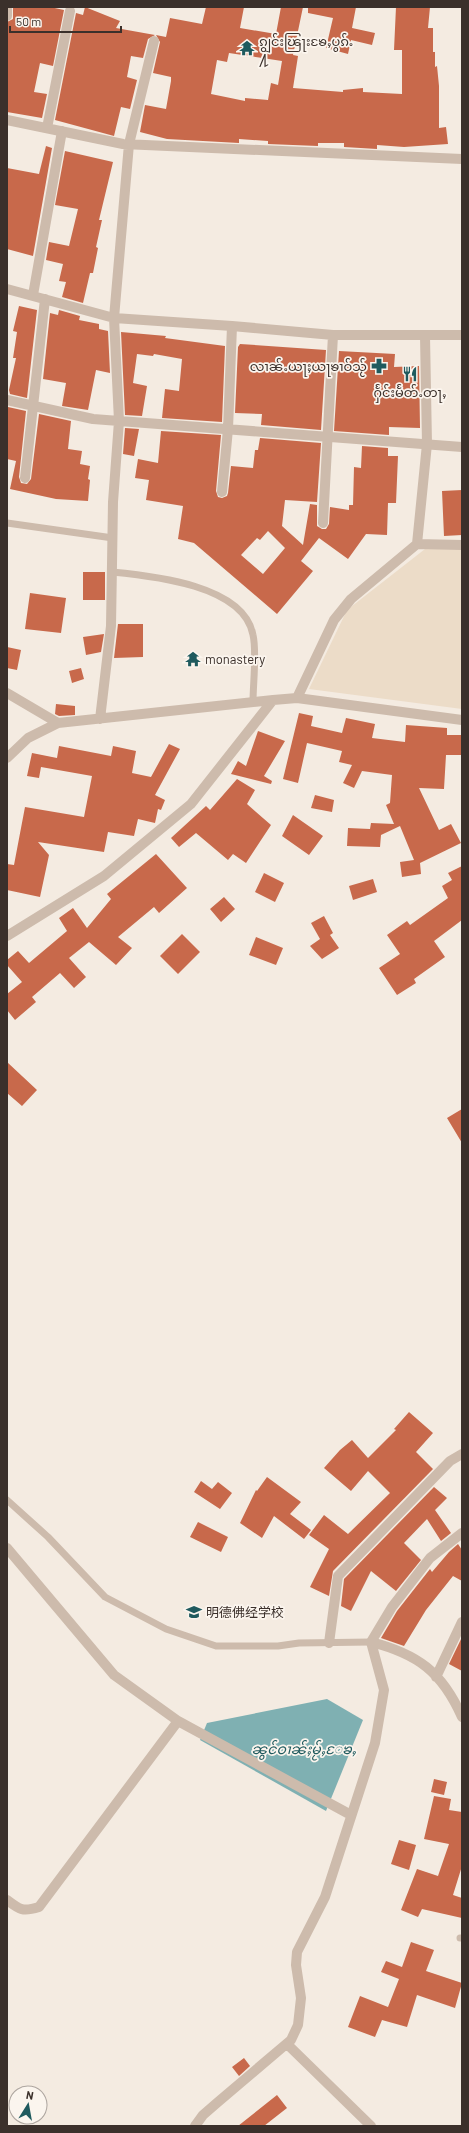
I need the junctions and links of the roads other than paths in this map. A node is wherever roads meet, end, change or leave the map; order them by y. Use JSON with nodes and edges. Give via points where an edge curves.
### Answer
{"nodes":[{"id":1,"x":7,"y":9,"type":"edge"},
{"id":2,"x":70,"y":11,"type":"dead end"},
{"id":3,"x":7,"y":16,"type":"edge"},
{"id":4,"x":154,"y":41,"type":"dead end"},
{"id":5,"x":7,"y":120,"type":"edge"},
{"id":6,"x":47,"y":128,"type":"junction"},
{"id":7,"x":62,"y":131,"type":"junction"},
{"id":8,"x":129,"y":144,"type":"junction"},
{"id":9,"x":462,"y":159,"type":"edge"},
{"id":10,"x":7,"y":289,"type":"edge"},
{"id":11,"x":32,"y":296,"type":"junction"},
{"id":12,"x":45,"y":299,"type":"junction"},
{"id":13,"x":114,"y":318,"type":"junction"},
{"id":14,"x":232,"y":326,"type":"junction"},
{"id":15,"x":333,"y":335,"type":"junction"},
{"id":16,"x":425,"y":336,"type":"junction"},
{"id":17,"x":462,"y":336,"type":"edge"},
{"id":18,"x":7,"y":400,"type":"edge"},
{"id":19,"x":33,"y":406,"type":"junction"},
{"id":20,"x":119,"y":421,"type":"junction"},
{"id":21,"x":228,"y":430,"type":"junction"},
{"id":22,"x":326,"y":437,"type":"junction"},
{"id":23,"x":427,"y":444,"type":"junction"},
{"id":24,"x":462,"y":447,"type":"edge"},
{"id":25,"x":25,"y":478,"type":"dead end"},
{"id":26,"x":222,"y":492,"type":"dead end"},
{"id":27,"x":7,"y":523,"type":"edge"},
{"id":28,"x":323,"y":523,"type":"dead end"},
{"id":29,"x":112,"y":538,"type":"junction"},
{"id":30,"x":417,"y":544,"type":"junction"},
{"id":31,"x":462,"y":545,"type":"edge"},
{"id":32,"x":112,"y":572,"type":"junction"},
{"id":33,"x":7,"y":693,"type":"edge"},
{"id":34,"x":296,"y":698,"type":"junction"},
{"id":35,"x":273,"y":700,"type":"junction"},
{"id":36,"x":253,"y":702,"type":"junction"},
{"id":37,"x":100,"y":719,"type":"junction"},
{"id":38,"x":462,"y":720,"type":"edge"},
{"id":39,"x":58,"y":723,"type":"junction"},
{"id":40,"x":7,"y":758,"type":"edge"},
{"id":41,"x":7,"y":936,"type":"edge"},
{"id":42,"x":462,"y":1454,"type":"edge"},
{"id":43,"x":7,"y":1500,"type":"edge"},
{"id":44,"x":462,"y":1533,"type":"edge"},
{"id":45,"x":7,"y":1548,"type":"edge"},
{"id":46,"x":462,"y":1622,"type":"edge"},
{"id":47,"x":371,"y":1642,"type":"junction"},
{"id":48,"x":330,"y":1643,"type":"junction"},
{"id":49,"x":436,"y":1677,"type":"junction"},
{"id":50,"x":462,"y":1717,"type":"edge"},
{"id":51,"x":178,"y":1720,"type":"junction"},
{"id":52,"x":352,"y":1815,"type":"junction"},
{"id":53,"x":7,"y":1900,"type":"edge"},
{"id":54,"x":286,"y":2044,"type":"junction"},
{"id":55,"x":195,"y":2126,"type":"edge"},
{"id":56,"x":371,"y":2126,"type":"edge"}],
"edges":[{"from":1,"to":3,"type":"street"},
{"from":2,"to":6,"type":"street"},
{"from":4,"to":8,"type":"street"},
{"from":5,"to":6,"type":"street"},
{"from":6,"to":7,"type":"street"},
{"from":7,"to":8,"type":"street"},
{"from":7,"to":11,"type":"street"},
{"from":8,"to":9,"type":"street"},
{"from":8,"to":13,"type":"street"},
{"from":10,"to":11,"type":"street"},
{"from":11,"to":12,"type":"street"},
{"from":12,"to":13,"type":"street"},
{"from":12,"to":19,"type":"street"},
{"from":13,"to":14,"type":"street"},
{"from":13,"to":20,"type":"street"},
{"from":14,"to":15,"type":"street"},
{"from":14,"to":21,"type":"street"},
{"from":15,"to":16,"type":"street"},
{"from":15,"to":22,"type":"street"},
{"from":16,"to":17,"type":"street"},
{"from":16,"to":23,"type":"street"},
{"from":18,"to":19,"type":"street"},
{"from":19,"to":20,"type":"street","via":[[93,419]]},
{"from":19,"to":25,"type":"street"},
{"from":20,"to":21,"type":"street"},
{"from":20,"to":29,"type":"street"},
{"from":21,"to":22,"type":"street"},
{"from":21,"to":26,"type":"street"},
{"from":22,"to":23,"type":"street"},
{"from":22,"to":28,"type":"street"},
{"from":23,"to":24,"type":"street"},
{"from":23,"to":30,"type":"street"},
{"from":27,"to":29,"type":"lane"},
{"from":29,"to":32,"type":"street"},
{"from":30,"to":31,"type":"street"},
{"from":30,"to":34,"type":"street","via":[[351,599],[334,620]]},
{"from":32,"to":36,"type":"lane","via":[[155,577],[214,592],[244,614],[253,635]]},
{"from":32,"to":37,"type":"street","via":[[110,626]]},
{"from":33,"to":39,"type":"street"},
{"from":34,"to":35,"type":"street"},
{"from":34,"to":38,"type":"street"},
{"from":35,"to":36,"type":"street"},
{"from":35,"to":41,"type":"street","via":[[191,804],[104,876]]},
{"from":36,"to":37,"type":"street"},
{"from":37,"to":39,"type":"street"},
{"from":39,"to":40,"type":"street","via":[[28,738]]},
{"from":42,"to":48,"type":"street","via":[[450,1461],[338,1576]]},
{"from":43,"to":48,"type":"lane","via":[[48,1537],[105,1597],[166,1629],[216,1646]]},
{"from":44,"to":47,"type":"street","via":[[430,1558],[392,1607]]},
{"from":45,"to":51,"type":"street","via":[[114,1675]]},
{"from":46,"to":49,"type":"street"},
{"from":47,"to":48,"type":"lane"},
{"from":47,"to":49,"type":"street","via":[[418,1659]]},
{"from":47,"to":52,"type":"street","via":[[384,1690],[375,1743]]},
{"from":49,"to":50,"type":"street","via":[[453,1696]]},
{"from":51,"to":52,"type":"street"},
{"from":51,"to":53,"type":"street","via":[[39,1907],[26,1911]]},
{"from":52,"to":54,"type":"street","via":[[325,1897],[297,1952],[296,1965],[301,1998],[298,2026]]},
{"from":54,"to":55,"type":"street","via":[[203,2115]]},
{"from":54,"to":56,"type":"street"}]}
